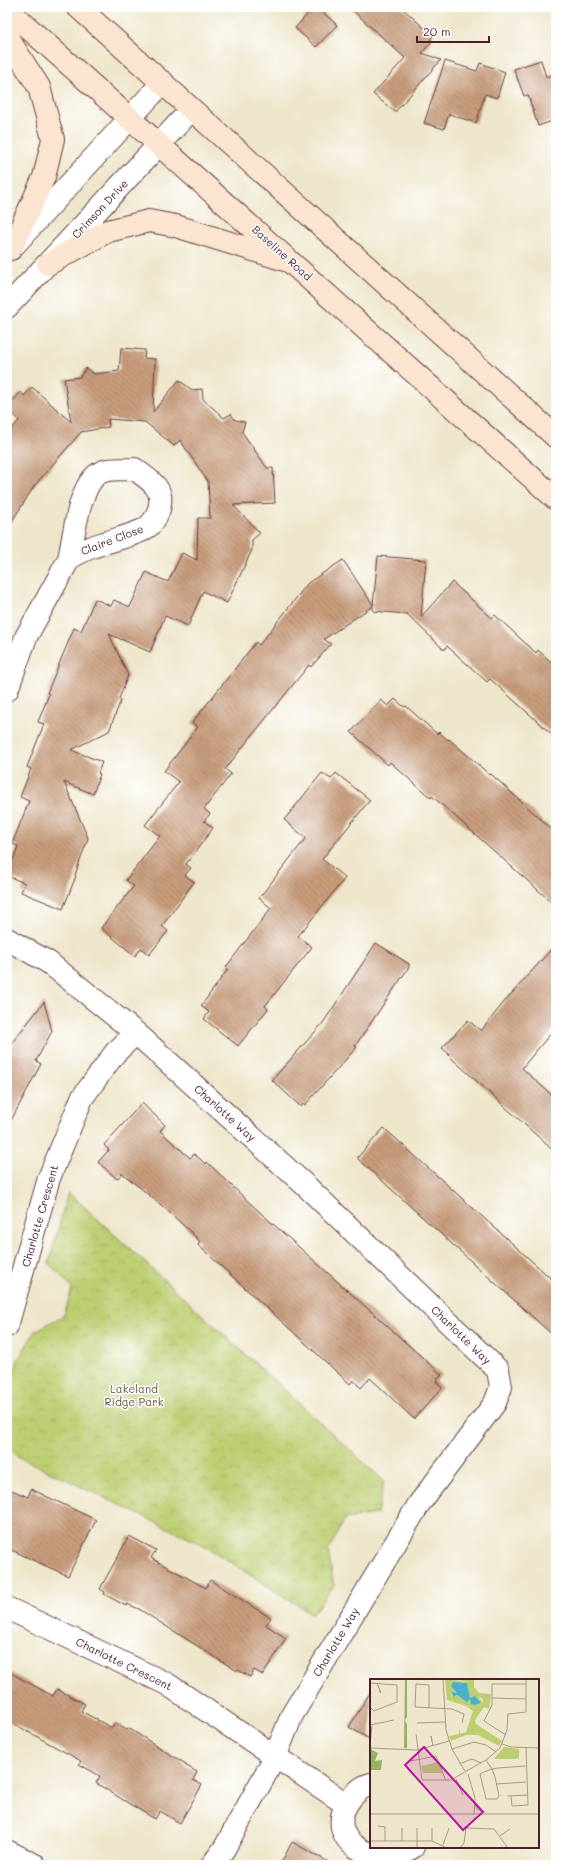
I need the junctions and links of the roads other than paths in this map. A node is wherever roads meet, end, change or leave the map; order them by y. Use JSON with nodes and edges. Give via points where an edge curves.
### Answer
{"nodes":[{"id":1,"x":78,"y":7,"type":"edge"},
{"id":2,"x":7,"y":9,"type":"edge"},
{"id":3,"x":7,"y":37,"type":"edge"},
{"id":4,"x":163,"y":82,"type":"junction"},
{"id":5,"x":191,"y":110,"type":"junction"},
{"id":6,"x":129,"y":118,"type":"junction"},
{"id":7,"x":160,"y":144,"type":"junction"},
{"id":8,"x":9,"y":251,"type":"edge"},
{"id":9,"x":293,"y":263,"type":"junction"},
{"id":10,"x":48,"y":264,"type":"junction"},
{"id":11,"x":7,"y":307,"type":"edge"},
{"id":12,"x":556,"y":437,"type":"edge"},
{"id":13,"x":556,"y":499,"type":"edge"},
{"id":14,"x":69,"y":559,"type":"junction"},
{"id":15,"x":7,"y":690,"type":"edge"},
{"id":16,"x":7,"y":939,"type":"edge"},
{"id":17,"x":136,"y":1033,"type":"junction"},
{"id":18,"x":7,"y":1326,"type":"edge"},
{"id":19,"x":7,"y":1608,"type":"edge"},
{"id":20,"x":275,"y":1757,"type":"junction"},
{"id":21,"x":370,"y":1785,"type":"edge"},
{"id":22,"x":346,"y":1804,"type":"junction"},
{"id":23,"x":413,"y":1848,"type":"edge"},
{"id":24,"x":7,"y":1851,"type":"edge"},
{"id":25,"x":35,"y":1865,"type":"edge"},
{"id":26,"x":212,"y":1865,"type":"edge"}],
"edges":[{"from":1,"to":4,"type":"main road"},
{"from":2,"to":6,"type":"main road","name":"Baseline Road"},
{"from":3,"to":8,"type":"main road","via":[[39,86],[53,139],[44,177]]},
{"from":4,"to":5,"type":"main road"},
{"from":4,"to":6,"type":"street"},
{"from":5,"to":7,"type":"street","name":"Crimson Drive"},
{"from":5,"to":12,"type":"main road"},
{"from":6,"to":7,"type":"main road","name":"Baseline Road"},
{"from":6,"to":8,"type":"street"},
{"from":7,"to":9,"type":"main road","name":"Baseline Road"},
{"from":7,"to":10,"type":"street","name":"Crimson Drive"},
{"from":9,"to":10,"type":"main road","via":[[176,226],[149,221],[108,231]]},
{"from":9,"to":13,"type":"main road","name":"Baseline Road"},
{"from":10,"to":11,"type":"street","name":"Crimson Drive"},
{"from":14,"to":14,"type":"street","name":"Claire Close","via":[[81,550],[145,529],[156,517],[160,502],[157,488],[135,469],[104,471],[90,482],[82,497]]},
{"from":14,"to":15,"type":"street","name":"Claire Close","via":[[26,637]]},
{"from":16,"to":17,"type":"street","name":"Charlotte Way","via":[[48,962]]},
{"from":17,"to":18,"type":"street","name":"Charlotte Crescent","via":[[115,1053],[82,1098],[49,1178]]},
{"from":17,"to":20,"type":"street","name":"Charlotte Way","via":[[305,1185],[498,1370],[501,1386],[495,1403],[416,1509],[292,1715]]},
{"from":19,"to":20,"type":"street","name":"Charlotte Crescent","via":[[167,1684]]},
{"from":20,"to":22,"type":"street","name":"Charlotte Crescent"},
{"from":20,"to":26,"type":"street","name":"Charlotte Way","via":[[224,1849]]},
{"from":21,"to":22,"type":"street","via":[[356,1792]]},
{"from":22,"to":23,"type":"street","via":[[342,1832],[348,1845],[361,1858],[374,1863],[395,1861],[407,1855]]},
{"from":24,"to":25,"type":"street"}]}
